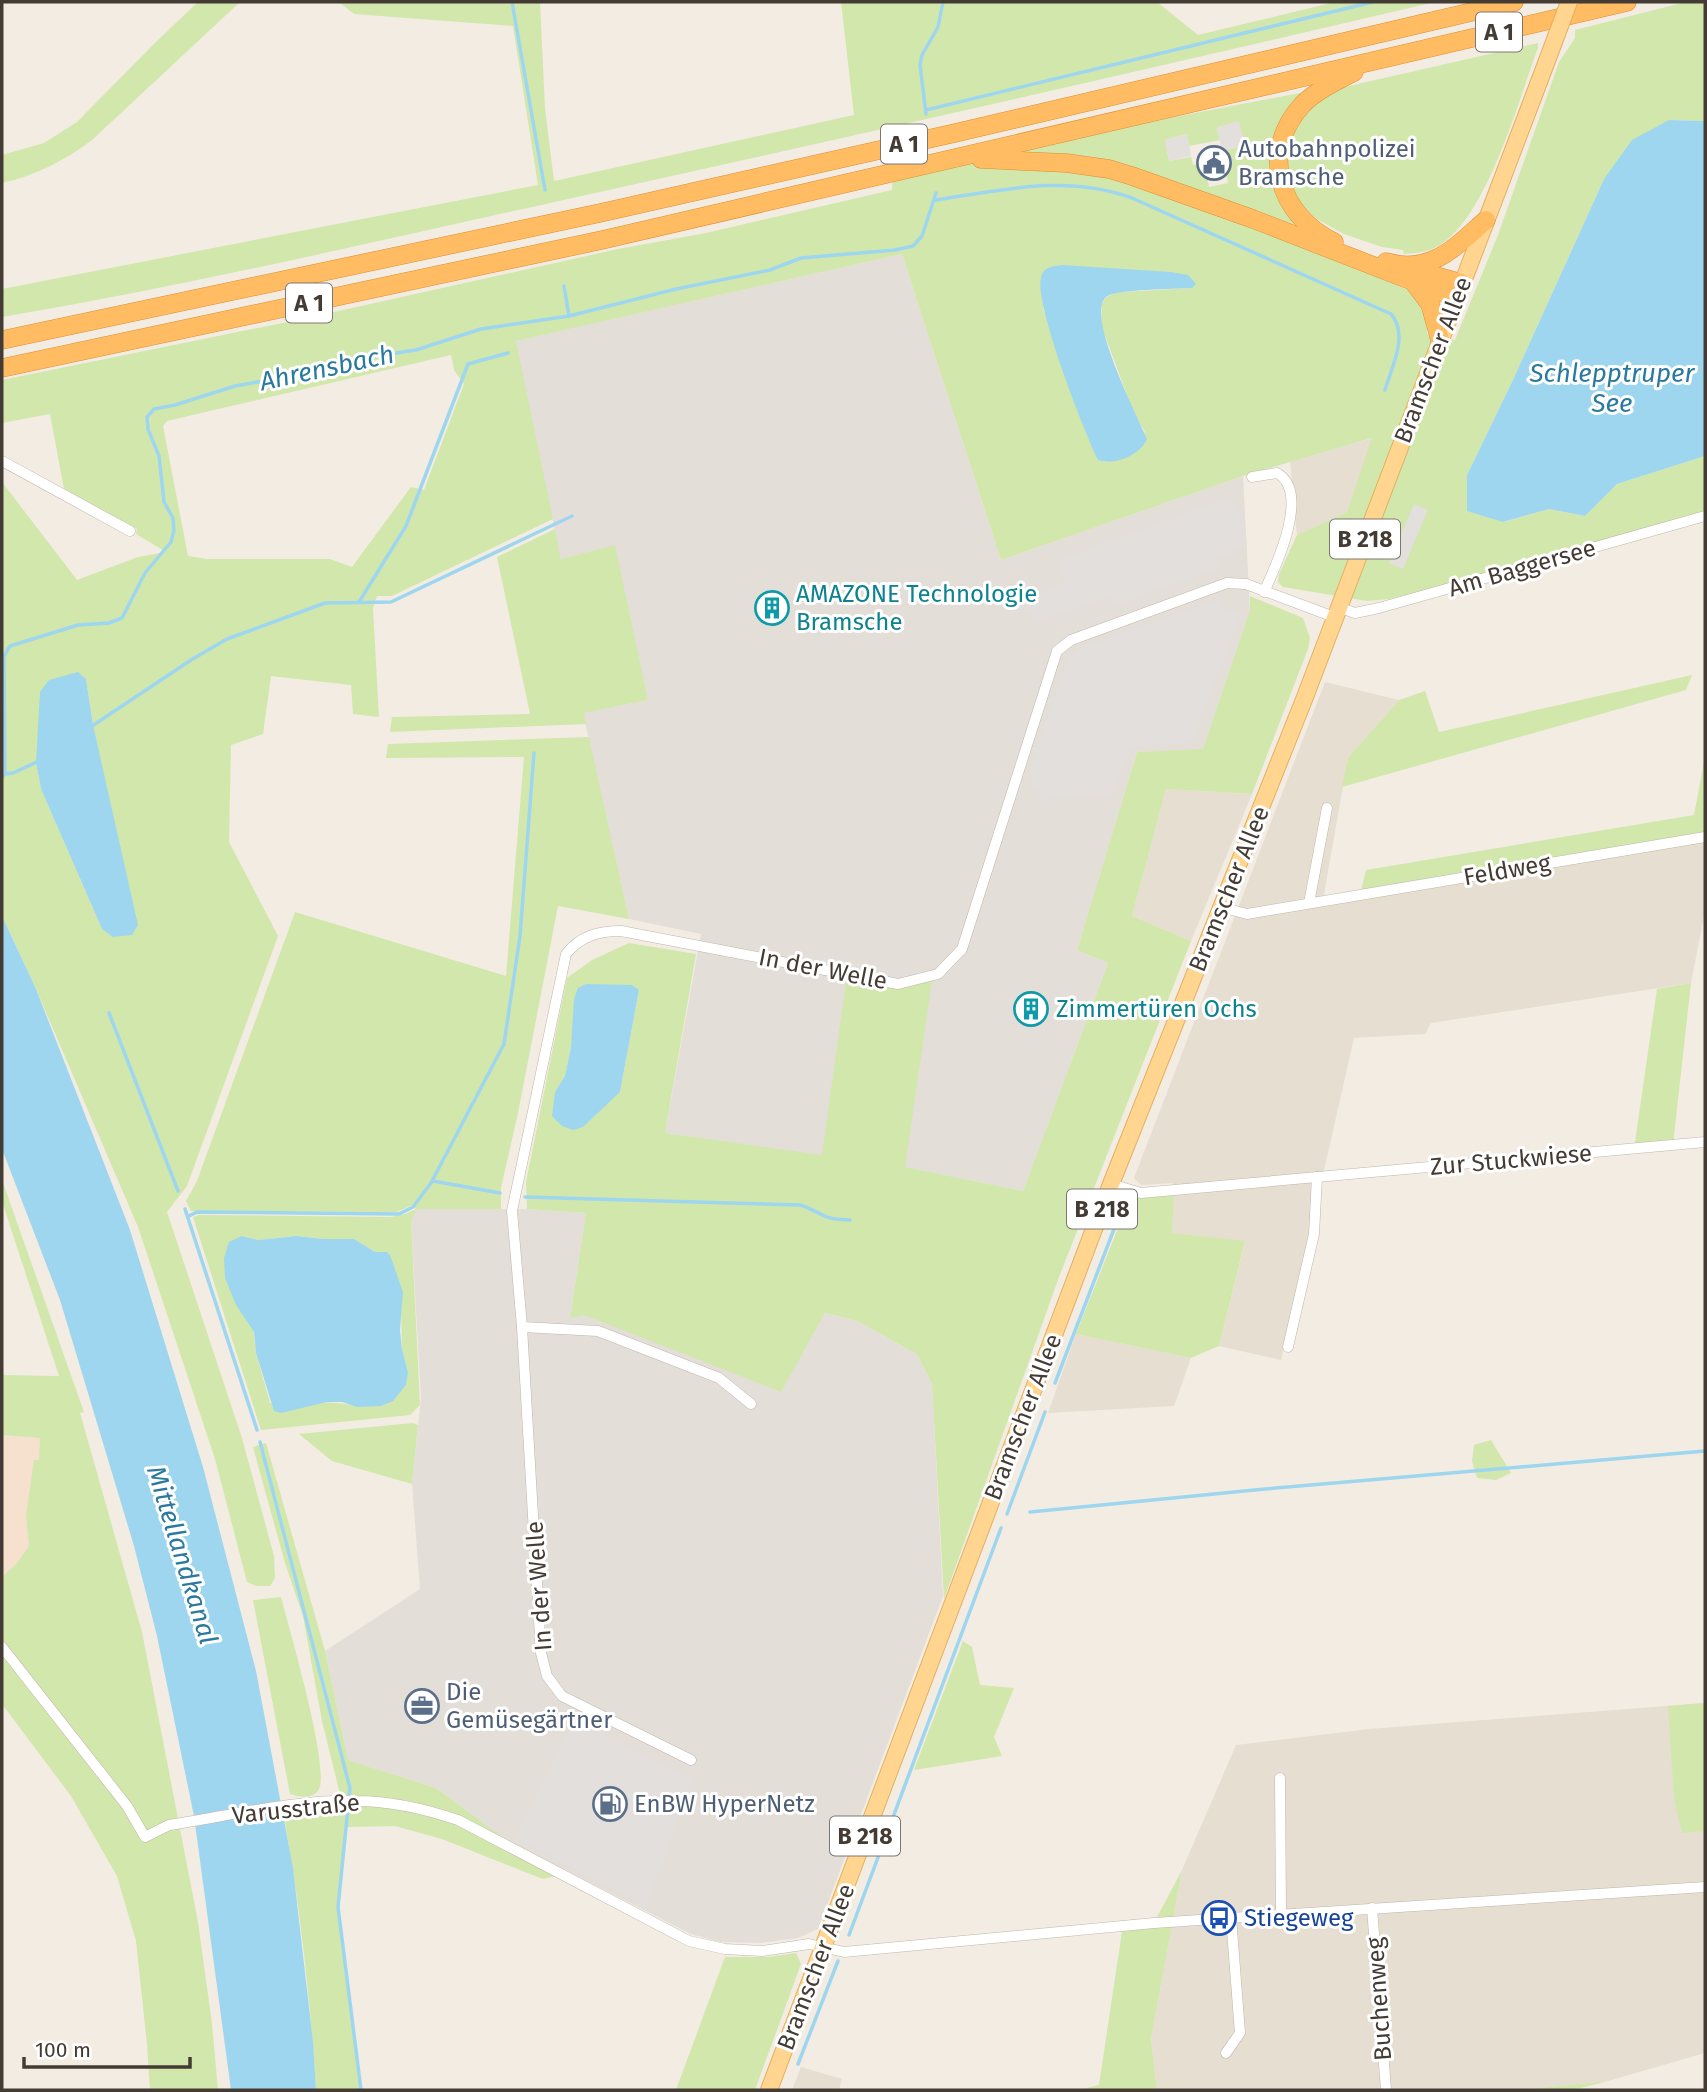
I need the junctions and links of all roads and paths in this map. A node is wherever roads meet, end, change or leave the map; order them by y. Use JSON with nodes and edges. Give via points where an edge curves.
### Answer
{"nodes":[{"id":1,"x":1514,"y":2,"type":"edge"},
{"id":2,"x":1569,"y":2,"type":"edge"},
{"id":3,"x":1627,"y":2,"type":"edge"},
{"id":4,"x":1372,"y":62,"type":"junction"},
{"id":5,"x":960,"y":158,"type":"junction"},
{"id":6,"x":1486,"y":220,"type":"junction"},
{"id":7,"x":1407,"y":274,"type":"junction"},
{"id":8,"x":1458,"y":291,"type":"junction"},
{"id":9,"x":2,"y":340,"type":"edge"},
{"id":10,"x":1440,"y":340,"type":"junction"},
{"id":11,"x":2,"y":368,"type":"edge"},
{"id":12,"x":2,"y":461,"type":"edge"},
{"id":13,"x":1252,"y":477,"type":"dead end"},
{"id":14,"x":1705,"y":516,"type":"edge"},
{"id":15,"x":130,"y":531,"type":"dead end"},
{"id":16,"x":1264,"y":592,"type":"junction"},
{"id":17,"x":1336,"y":612,"type":"junction"},
{"id":18,"x":1327,"y":808,"type":"dead end"},
{"id":19,"x":1705,"y":837,"type":"edge"},
{"id":20,"x":1309,"y":904,"type":"junction"},
{"id":21,"x":1220,"y":907,"type":"junction"},
{"id":22,"x":1705,"y":1142,"type":"edge"},
{"id":23,"x":1317,"y":1177,"type":"junction"},
{"id":24,"x":1111,"y":1184,"type":"junction"},
{"id":25,"x":522,"y":1327,"type":"junction"},
{"id":26,"x":1288,"y":1347,"type":"dead end"},
{"id":27,"x":751,"y":1404,"type":"dead end"},
{"id":28,"x":2,"y":1647,"type":"edge"},
{"id":29,"x":691,"y":1760,"type":"dead end"},
{"id":30,"x":1280,"y":1779,"type":"dead end"},
{"id":31,"x":1705,"y":1887,"type":"edge"},
{"id":32,"x":1372,"y":1908,"type":"junction"},
{"id":33,"x":1281,"y":1914,"type":"junction"},
{"id":34,"x":1231,"y":1917,"type":"junction"},
{"id":35,"x":823,"y":1947,"type":"junction"},
{"id":36,"x":1226,"y":2053,"type":"dead end"},
{"id":37,"x":769,"y":2090,"type":"edge"},
{"id":38,"x":1386,"y":2090,"type":"edge"}],
"edges":[{"from":1,"to":9,"type":"highway","number":"A 1","via":[[600,213]]},
{"from":2,"to":6,"type":"main road","name":"Bramscher Allee","number":"B 218","bridge":true},
{"from":3,"to":4,"type":"highway","number":"A 1"},
{"from":4,"to":5,"type":"highway","number":"A 1"},
{"from":4,"to":7,"type":"highway","via":[[1321,90],[1300,108],[1284,134],[1280,177],[1291,205],[1313,229]]},
{"from":5,"to":7,"type":"highway","via":[[1109,169]]},
{"from":5,"to":11,"type":"highway","number":"A 1"},
{"from":6,"to":7,"type":"highway","via":[[1450,251]]},
{"from":6,"to":8,"type":"main road","name":"Bramscher Allee","number":"B 218"},
{"from":7,"to":8,"type":"highway"},
{"from":7,"to":10,"type":"highway","via":[[1430,304]]},
{"from":8,"to":10,"type":"main road","name":"Bramscher Allee","number":"B 218"},
{"from":10,"to":17,"type":"main road","name":"Bramscher Allee","number":"B 218"},
{"from":12,"to":15,"type":"street"},
{"from":13,"to":16,"type":"street","via":[[1277,473],[1290,492],[1287,536]]},
{"from":14,"to":17,"type":"street","name":"Am Baggersee","via":[[1378,608]]},
{"from":16,"to":17,"type":"street","name":"In der Welle"},
{"from":16,"to":25,"type":"street","name":"In der Welle","via":[[1246,584],[1227,583],[1071,640],[1057,651],[962,949],[938,974],[898,984],[621,932],[602,931],[573,945],[566,954],[512,1211]]},
{"from":17,"to":21,"type":"main road","name":"Bramscher Allee","number":"B 218"},
{"from":18,"to":20,"type":"street"},
{"from":19,"to":20,"type":"street","name":"Feldweg"},
{"from":20,"to":21,"type":"street","name":"Feldweg","via":[[1247,914]]},
{"from":21,"to":24,"type":"main road","name":"Bramscher Allee","number":"B 218"},
{"from":22,"to":23,"type":"street","name":"Zur Stuckwiese"},
{"from":23,"to":24,"type":"street","name":"Zur Stuckwiese","via":[[1141,1193]]},
{"from":23,"to":26,"type":"street","via":[[1314,1234]]},
{"from":24,"to":35,"type":"main road","name":"Bramscher Allee","number":"B 218"},
{"from":25,"to":27,"type":"street","via":[[598,1331],[719,1378]]},
{"from":25,"to":29,"type":"street","name":"In der Welle","via":[[541,1653],[547,1676],[562,1696]]},
{"from":28,"to":35,"type":"street","name":"Varusstraße","via":[[127,1806],[145,1837],[169,1825],[300,1805],[358,1801],[428,1810],[458,1819],[690,1941],[762,1951],[809,1944]]},
{"from":30,"to":33,"type":"street"},
{"from":31,"to":32,"type":"street"},
{"from":32,"to":33,"type":"street"},
{"from":32,"to":38,"type":"street","name":"Buchenweg"},
{"from":33,"to":34,"type":"street"},
{"from":34,"to":35,"type":"street","via":[[844,1952]]},
{"from":34,"to":36,"type":"street","via":[[1240,2033]]},
{"from":35,"to":37,"type":"main road","name":"Bramscher Allee","number":"B 218"}]}
